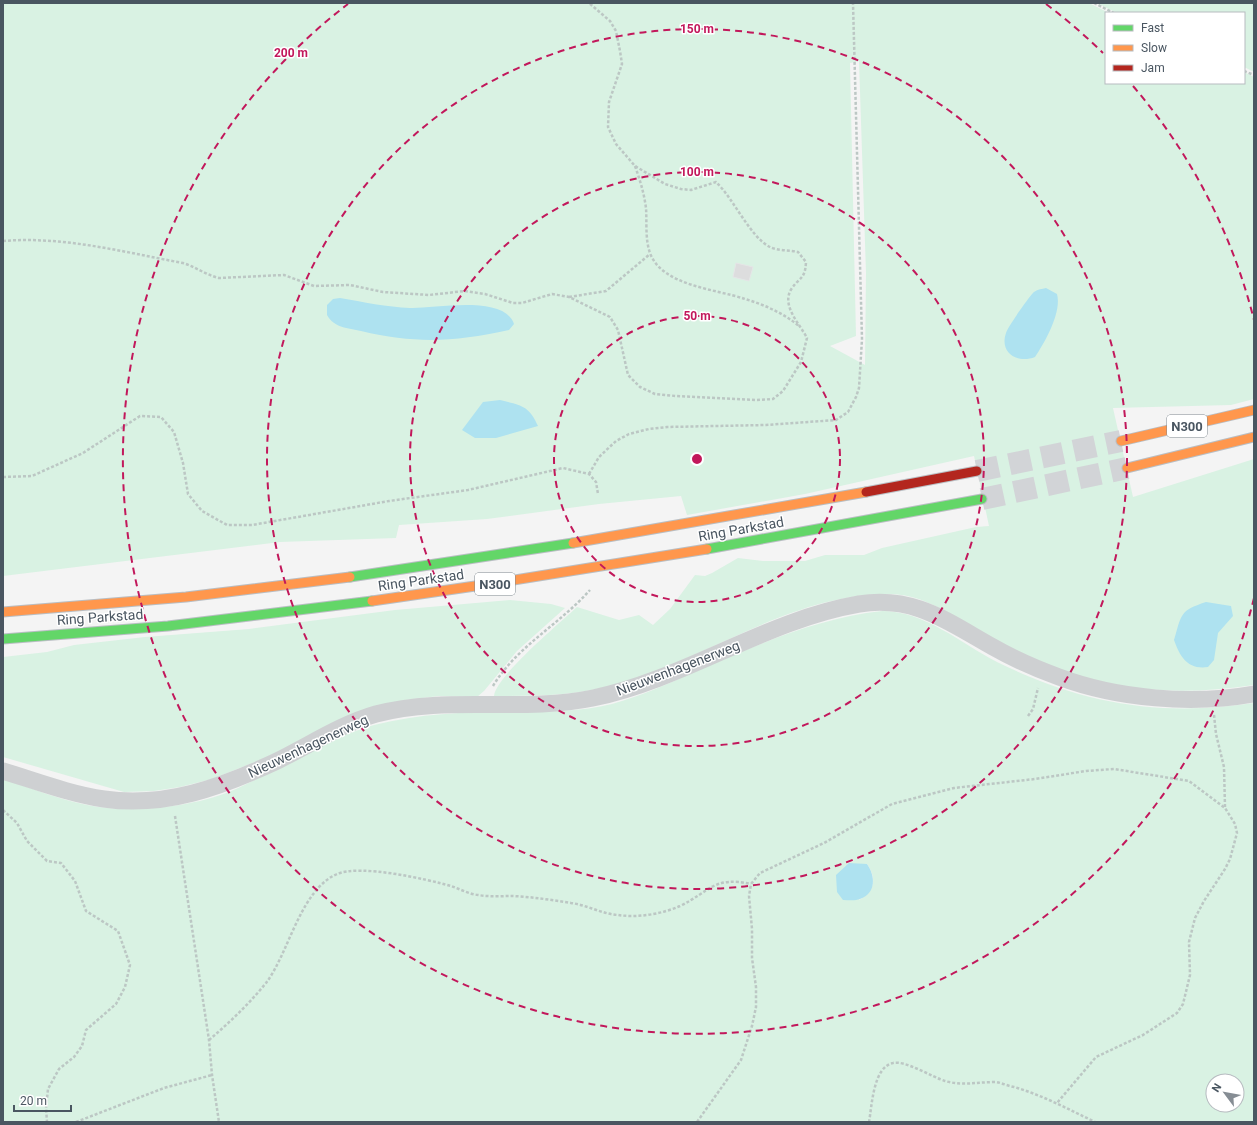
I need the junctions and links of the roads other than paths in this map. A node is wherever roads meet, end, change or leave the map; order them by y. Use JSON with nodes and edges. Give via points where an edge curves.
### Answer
{"nodes":[{"id":1,"x":1254,"y":410,"type":"edge"},
{"id":2,"x":1254,"y":437,"type":"edge"},
{"id":3,"x":1121,"y":441,"type":"tunnel mouth"},
{"id":4,"x":1127,"y":468,"type":"tunnel mouth"},
{"id":5,"x":977,"y":472,"type":"tunnel mouth"},
{"id":6,"x":982,"y":499,"type":"tunnel mouth"},
{"id":7,"x":3,"y":612,"type":"edge"},
{"id":8,"x":3,"y":639,"type":"edge"},
{"id":9,"x":1254,"y":694,"type":"edge"},
{"id":10,"x":3,"y":771,"type":"edge"}],
"edges":[{"from":1,"to":3,"type":"highway","number":"N300"},
{"from":2,"to":4,"type":"highway","number":"N300"},
{"from":5,"to":7,"type":"highway","name":"Ring Parkstad","number":"N300","via":[[764,512],[379,573],[184,597]]},
{"from":6,"to":8,"type":"highway","name":"Ring Parkstad","number":"N300","via":[[772,538],[379,601],[189,624]]},
{"from":9,"to":10,"type":"street","name":"Nieuwenhagenerweg","via":[[1161,697],[1109,692],[1088,687],[1016,658],[916,607],[882,601],[820,613],[738,644],[660,678],[590,699],[419,706],[371,716],[351,723],[238,779],[172,799],[107,800]]}]}
